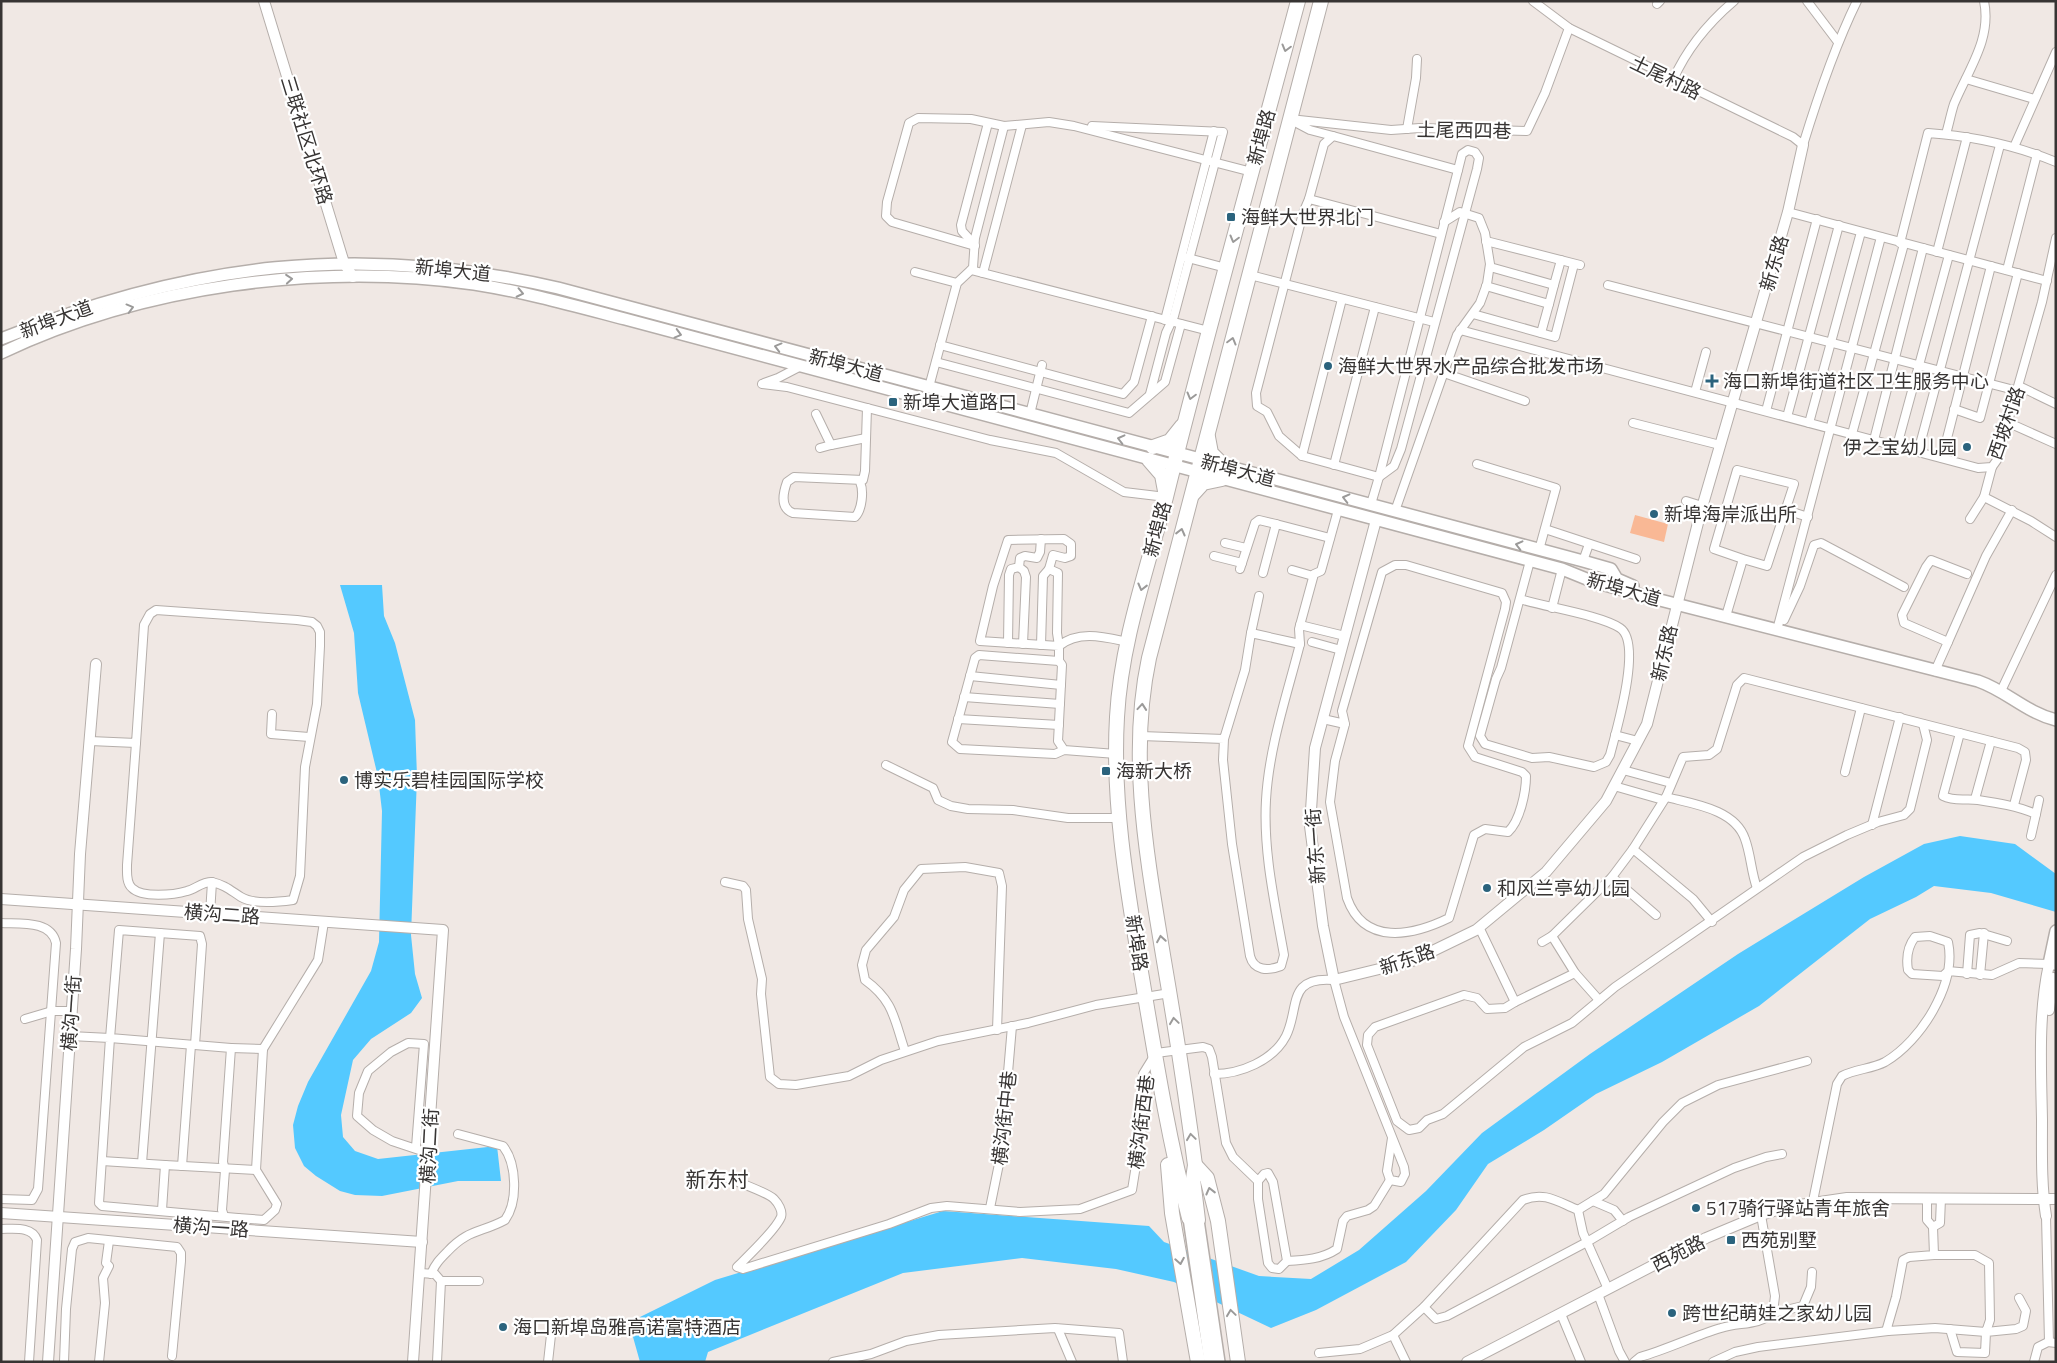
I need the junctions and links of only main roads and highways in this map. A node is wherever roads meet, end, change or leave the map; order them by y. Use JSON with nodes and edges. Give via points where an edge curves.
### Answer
{"nodes":[{"id":1,"x":1298,"y":1,"type":"edge"},
{"id":2,"x":1321,"y":1,"type":"edge"},
{"id":3,"x":1,"y":339,"type":"edge"},
{"id":4,"x":1,"y":353,"type":"edge"},
{"id":5,"x":1184,"y":424,"type":"junction"},
{"id":6,"x":1208,"y":432,"type":"junction"},
{"id":7,"x":1151,"y":453,"type":"junction"},
{"id":8,"x":1175,"y":460,"type":"junction"},
{"id":9,"x":1198,"y":466,"type":"junction"},
{"id":10,"x":1224,"y":473,"type":"junction"},
{"id":11,"x":1166,"y":497,"type":"junction"},
{"id":12,"x":1190,"y":499,"type":"junction"},
{"id":13,"x":1676,"y":603,"type":"junction"},
{"id":14,"x":2056,"y":720,"type":"edge"},
{"id":15,"x":2056,"y":931,"type":"edge"},
{"id":16,"x":2054,"y":961,"type":"edge"},
{"id":17,"x":1172,"y":1150,"type":"junction"},
{"id":18,"x":1195,"y":1165,"type":"junction"},
{"id":19,"x":1193,"y":1219,"type":"junction"},
{"id":20,"x":1202,"y":1361,"type":"edge"},
{"id":21,"x":1219,"y":1362,"type":"edge"},
{"id":22,"x":1238,"y":1362,"type":"edge"}],
"edges":[{"from":1,"to":5,"type":"highway","name":"新埠路","one_way":true},
{"from":6,"to":2,"type":"highway","name":"新埠路","one_way":true},
{"from":7,"to":3,"type":"main road","name":"新埠大道","one_way":true,"via":[[1030,414],[515,278],[435,267],[344,263],[272,267],[187,280],[88,306]]},
{"from":4,"to":7,"type":"main road","name":"新埠大道","one_way":true,"via":[[68,326],[174,296],[282,280],[353,276],[423,279],[500,289],[571,305]]},
{"from":5,"to":7,"type":"highway","via":[[1170,440]]},
{"from":5,"to":8,"type":"highway","name":"新埠路"},
{"from":6,"to":9,"type":"highway","name":"新埠路"},
{"from":6,"to":10,"type":"highway","via":[[1211,454]]},
{"from":7,"to":8,"type":"main road","name":"新埠大道"},
{"from":7,"to":11,"type":"highway","via":[[1162,475]]},
{"from":8,"to":9,"type":"main road","name":"新埠大道"},
{"from":8,"to":11,"type":"highway","name":"新埠路"},
{"from":9,"to":10,"type":"main road","name":"新埠大道"},
{"from":9,"to":12,"type":"highway","name":"新埠路"},
{"from":10,"to":12,"type":"highway","via":[[1203,483]]},
{"from":10,"to":13,"type":"main road","name":"新埠大道","via":[[1338,510]]},
{"from":13,"to":10,"type":"main road","name":"新埠大道","one_way":true,"via":[[1664,595],[1617,580],[1611,569],[1371,504]]},
{"from":11,"to":17,"type":"highway","name":"新埠路","one_way":true,"via":[[1128,642],[1120,689],[1116,754],[1119,818]]},
{"from":18,"to":12,"type":"highway","name":"新埠路","one_way":true,"via":[[1141,798],[1140,736],[1149,658]]},
{"from":13,"to":14,"type":"main road","name":"新埠大道","via":[[1978,681],[2001,691],[2032,712]]},
{"from":15,"to":16,"type":"main road"},
{"from":17,"to":19,"type":"highway"},
{"from":17,"to":20,"type":"highway","one_way":true,"via":[[1168,1162],[1172,1213]]},
{"from":18,"to":19,"type":"highway","name":"新埠路"},
{"from":22,"to":18,"type":"highway","one_way":true,"via":[[1218,1221],[1207,1178]]},
{"from":19,"to":20,"type":"main road"},
{"from":19,"to":21,"type":"main road"}]}
